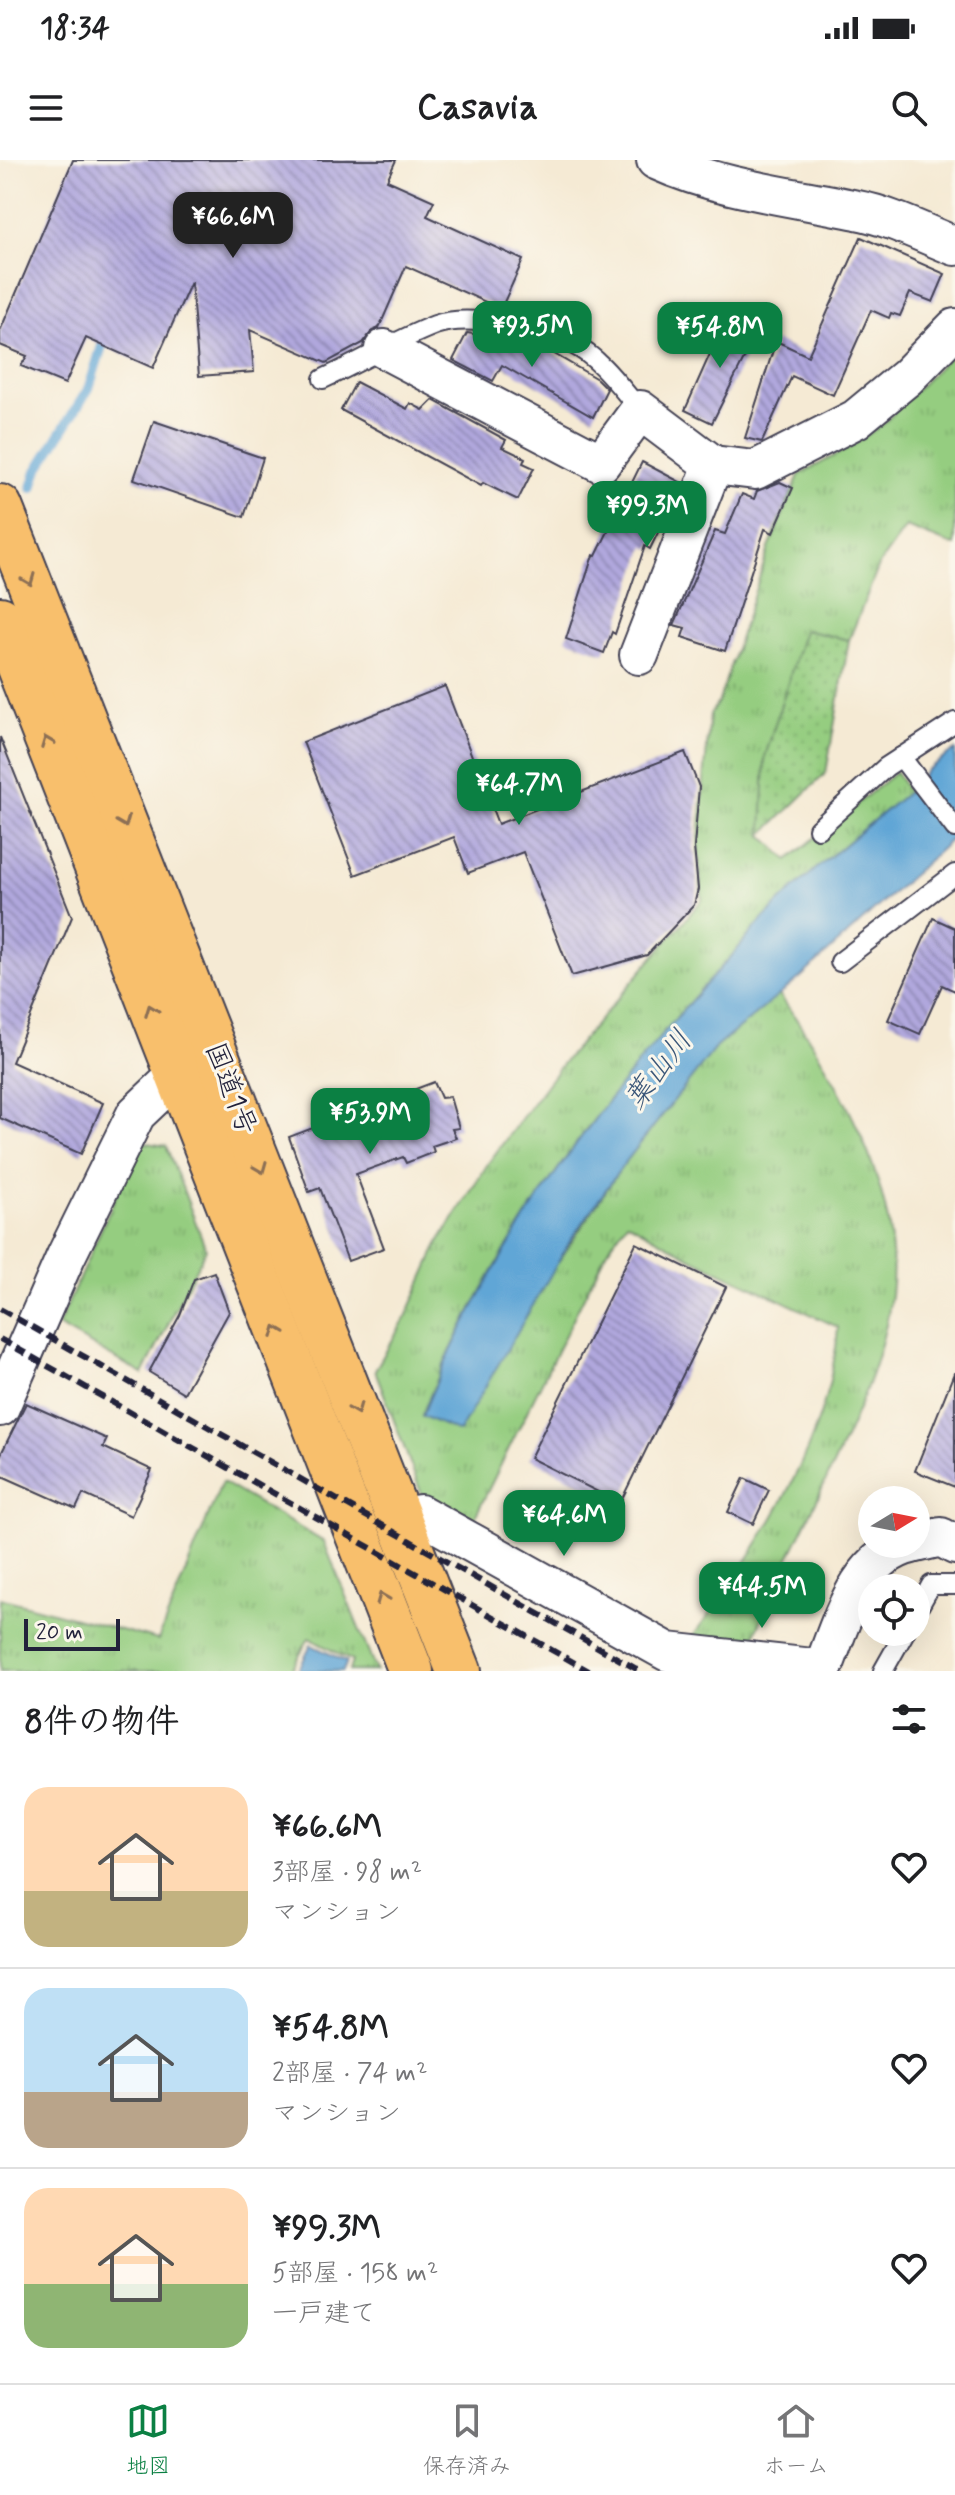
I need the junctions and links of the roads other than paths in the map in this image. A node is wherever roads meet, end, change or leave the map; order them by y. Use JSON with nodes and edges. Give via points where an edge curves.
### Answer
{"nodes":[{"id":1,"x":656,"y":160,"type":"edge"},
{"id":2,"x":955,"y":246,"type":"edge"},
{"id":3,"x":955,"y":328,"type":"edge"},
{"id":4,"x":384,"y":349,"type":"junction"},
{"id":5,"x":323,"y":379,"type":"dead end"},
{"id":6,"x":640,"y":410,"type":"junction"},
{"id":7,"x":713,"y":465,"type":"junction"},
{"id":8,"x":0,"y":507,"type":"edge"},
{"id":9,"x":0,"y":619,"type":"edge"},
{"id":10,"x":639,"y":655,"type":"dead end"},
{"id":11,"x":955,"y":722,"type":"edge"},
{"id":12,"x":903,"y":760,"type":"junction"},
{"id":13,"x":955,"y":828,"type":"edge"},
{"id":14,"x":818,"y":829,"type":"dead end"},
{"id":15,"x":955,"y":874,"type":"edge"},
{"id":16,"x":840,"y":962,"type":"dead end"},
{"id":17,"x":217,"y":1058,"type":"junction"},
{"id":18,"x":176,"y":1076,"type":"junction"},
{"id":19,"x":0,"y":1407,"type":"edge"},
{"id":20,"x":399,"y":1517,"type":"junction"},
{"id":21,"x":930,"y":1540,"type":"edge"},
{"id":22,"x":955,"y":1545,"type":"edge"},
{"id":23,"x":882,"y":1558,"type":"edge"},
{"id":24,"x":955,"y":1585,"type":"edge"},
{"id":25,"x":930,"y":1587,"type":"edge"},
{"id":26,"x":897,"y":1646,"type":"edge"},
{"id":27,"x":811,"y":1668,"type":"edge"},
{"id":28,"x":411,"y":1671,"type":"edge"},
{"id":29,"x":459,"y":1671,"type":"edge"},
{"id":30,"x":883,"y":1671,"type":"edge"}],
"edges":[{"from":1,"to":2,"type":"street","via":[[687,174],[774,196],[861,210]]},
{"from":3,"to":7,"type":"street","via":[[856,419],[755,470]]},
{"from":4,"to":5,"type":"lane"},
{"from":4,"to":6,"type":"lane","via":[[438,324],[481,321],[525,328],[574,345],[607,371]]},
{"from":4,"to":6,"type":"street","via":[[601,463]]},
{"from":6,"to":7,"type":"street"},
{"from":7,"to":10,"type":"street"},
{"from":8,"to":17,"type":"highway","name":"国道1号","one_way":true},
{"from":18,"to":9,"type":"highway","name":"国道1号","one_way":true},
{"from":11,"to":12,"type":"lane"},
{"from":12,"to":13,"type":"lane"},
{"from":12,"to":14,"type":"lane"},
{"from":15,"to":16,"type":"lane"},
{"from":17,"to":18,"type":"street"},
{"from":17,"to":20,"type":"highway","name":"国道1号","one_way":true},
{"from":18,"to":19,"type":"street","via":[[136,1114]]},
{"from":28,"to":18,"type":"highway","name":"国道1号","one_way":true},
{"from":20,"to":27,"type":"street","via":[[420,1514],[668,1652]]},
{"from":20,"to":29,"type":"highway","name":"国道1号"},
{"from":21,"to":22,"type":"street","via":[[941,1537]]},
{"from":23,"to":27,"type":"street","via":[[860,1581]]},
{"from":24,"to":25,"type":"lane"},
{"from":26,"to":30,"type":"lane"}]}
